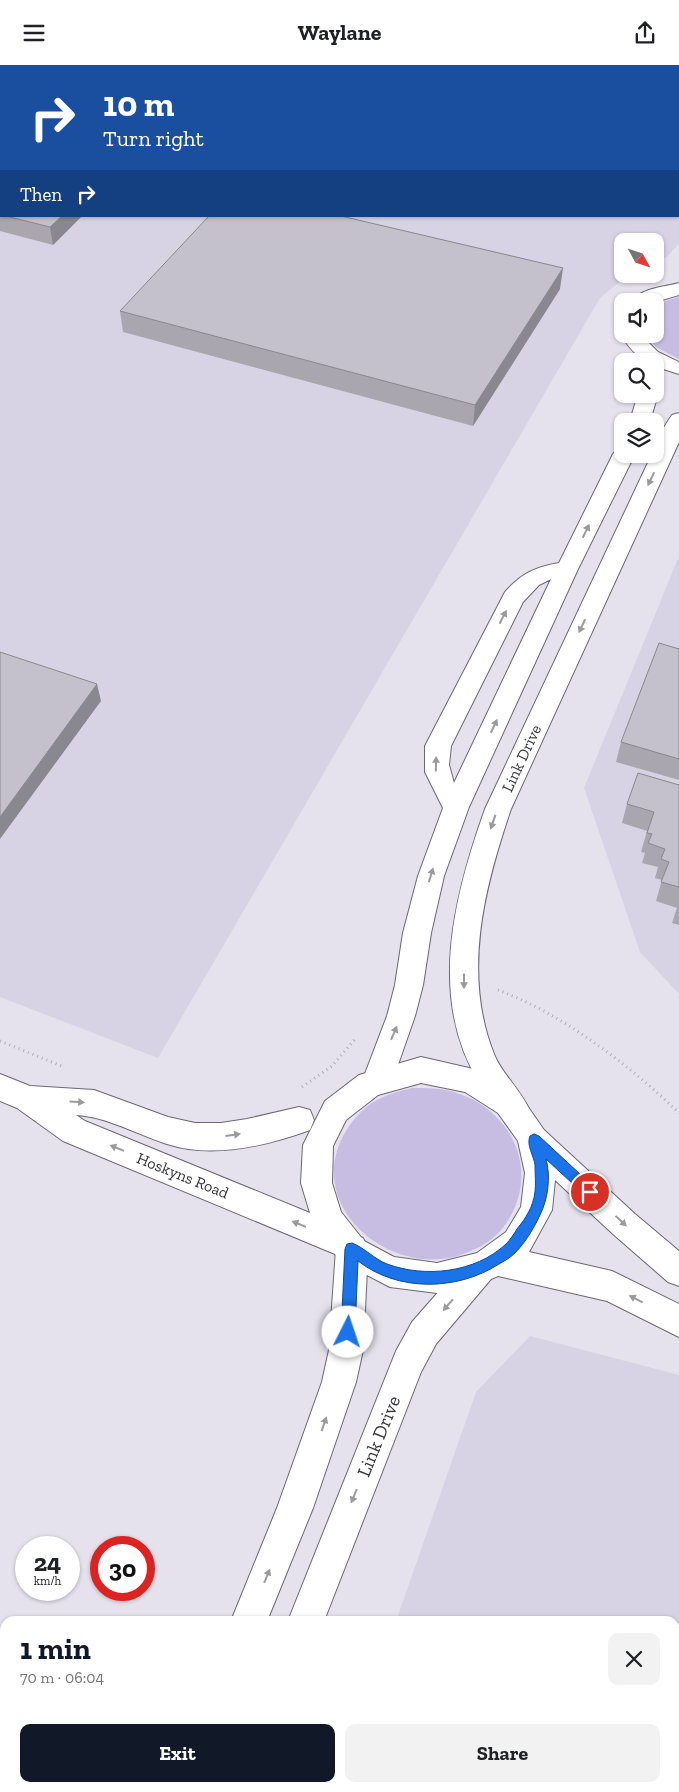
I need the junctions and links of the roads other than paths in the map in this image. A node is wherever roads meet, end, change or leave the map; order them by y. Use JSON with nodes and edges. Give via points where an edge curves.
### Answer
{"nodes":[{"id":1,"x":674,"y":288,"type":"edge"},
{"id":2,"x":662,"y":293,"type":"edge"},
{"id":3,"x":636,"y":343,"type":"edge"},
{"id":4,"x":644,"y":353,"type":"edge"},
{"id":5,"x":664,"y":363,"type":"edge"},
{"id":6,"x":679,"y":368,"type":"edge"},
{"id":7,"x":679,"y":419,"type":"edge"},
{"id":8,"x":620,"y":463,"type":"edge"},
{"id":9,"x":567,"y":569,"type":"junction"},
{"id":10,"x":456,"y":807,"type":"junction"},
{"id":11,"x":378,"y":1079,"type":"junction"},
{"id":12,"x":0,"y":1087,"type":"edge"},
{"id":13,"x":28,"y":1099,"type":"junction"},
{"id":14,"x":514,"y":1109,"type":"junction"},
{"id":15,"x":299,"y":1120,"type":"dead end"},
{"id":16,"x":534,"y":1140,"type":"junction"},
{"id":17,"x":348,"y":1245,"type":"junction"},
{"id":18,"x":488,"y":1264,"type":"junction"},
{"id":19,"x":679,"y":1271,"type":"edge"},
{"id":20,"x":679,"y":1321,"type":"edge"},
{"id":21,"x":252,"y":1616,"type":"edge"},
{"id":22,"x":308,"y":1616,"type":"edge"}],
"edges":[{"from":1,"to":2,"type":"street"},
{"from":3,"to":4,"type":"street"},
{"from":5,"to":6,"type":"street"},
{"from":7,"to":14,"type":"street","name":"Link Drive","one_way":true,"via":[[498,809],[482,854],[464,948],[468,1024],[481,1059]]},
{"from":9,"to":8,"type":"street","one_way":true},
{"from":10,"to":9,"type":"street","one_way":true},
{"from":10,"to":9,"type":"street","one_way":true,"via":[[436,774],[438,746],[513,598],[526,582],[542,573]]},
{"from":11,"to":10,"type":"street","one_way":true,"via":[[401,1016],[431,876]]},
{"from":11,"to":14,"type":"street","via":[[421,1070],[451,1073],[492,1090]]},
{"from":11,"to":17,"type":"street","via":[[344,1102],[331,1117],[318,1145],[315,1175],[318,1195],[325,1215]]},
{"from":12,"to":13,"type":"street","name":"Hoskyns Road"},
{"from":13,"to":15,"type":"street","name":"Hoskyns Road","one_way":true,"via":[[94,1103],[168,1131],[195,1137],[247,1133]]},
{"from":17,"to":13,"type":"street","name":"Hoskyns Road","one_way":true,"via":[[74,1131]]},
{"from":14,"to":16,"type":"street","name":"Link Drive"},
{"from":16,"to":18,"type":"street","via":[[542,1175],[537,1208],[521,1237]]},
{"from":16,"to":19,"type":"street","one_way":true},
{"from":17,"to":18,"type":"street","via":[[368,1261],[414,1277],[446,1277]]},
{"from":21,"to":17,"type":"street","one_way":true,"via":[[295,1508],[339,1382],[346,1350]]},
{"from":20,"to":18,"type":"street","one_way":true,"via":[[612,1287]]},
{"from":18,"to":22,"type":"street","name":"Link Drive","one_way":true,"via":[[424,1333],[408,1363]]}]}
